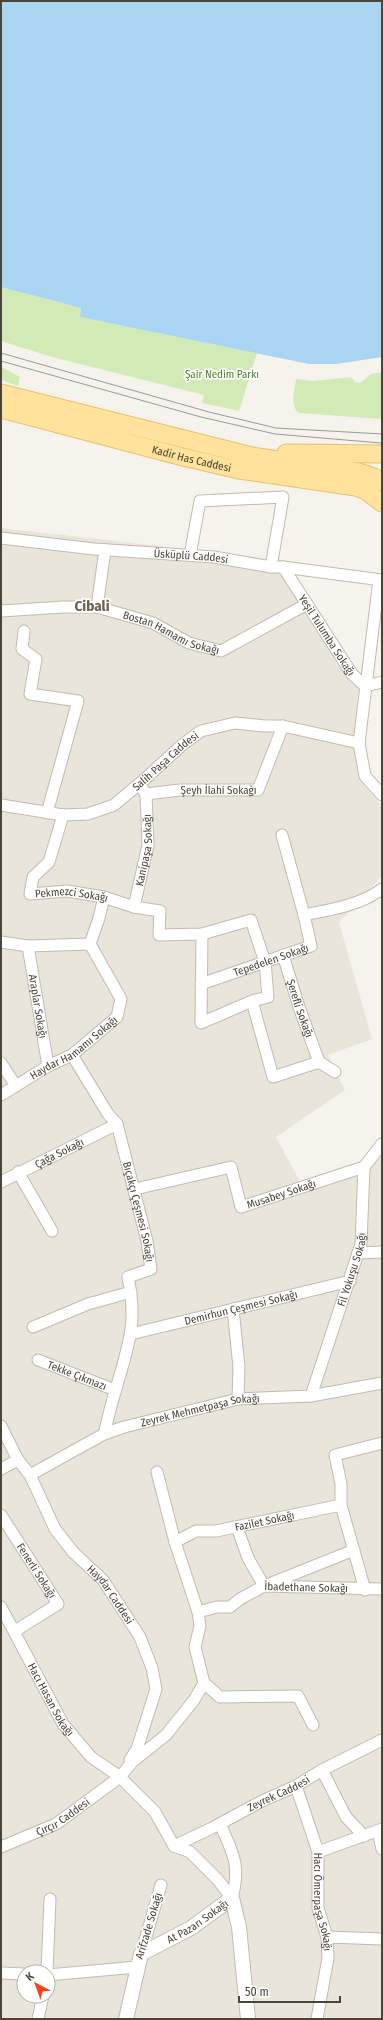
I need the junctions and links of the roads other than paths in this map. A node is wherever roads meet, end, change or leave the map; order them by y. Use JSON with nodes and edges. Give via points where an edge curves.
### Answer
{"nodes":[{"id":1,"x":1,"y":393,"type":"edge"},
{"id":2,"x":1,"y":409,"type":"edge"},
{"id":3,"x":382,"y":454,"type":"edge"},
{"id":4,"x":252,"y":456,"type":"junction"},
{"id":5,"x":382,"y":482,"type":"edge"},
{"id":6,"x":382,"y":503,"type":"edge"},
{"id":7,"x":1,"y":538,"type":"edge"},
{"id":8,"x":105,"y":550,"type":"junction"},
{"id":9,"x":190,"y":555,"type":"junction"},
{"id":10,"x":283,"y":566,"type":"junction"},
{"id":11,"x":271,"y":567,"type":"junction"},
{"id":12,"x":381,"y":580,"type":"edge"},
{"id":13,"x":307,"y":604,"type":"junction"},
{"id":14,"x":97,"y":607,"type":"junction"},
{"id":15,"x":1,"y":611,"type":"edge"},
{"id":16,"x":24,"y":631,"type":"dead end"},
{"id":17,"x":382,"y":682,"type":"edge"},
{"id":18,"x":365,"y":686,"type":"junction"},
{"id":19,"x":283,"y":726,"type":"junction"},
{"id":20,"x":359,"y":743,"type":"junction"},
{"id":21,"x":139,"y":784,"type":"junction"},
{"id":22,"x":146,"y":794,"type":"junction"},
{"id":23,"x":382,"y":795,"type":"edge"},
{"id":24,"x":1,"y":806,"type":"edge"},
{"id":25,"x":47,"y":813,"type":"junction"},
{"id":26,"x":63,"y":815,"type":"junction"},
{"id":27,"x":282,"y":835,"type":"dead end"},
{"id":28,"x":382,"y":889,"type":"edge"},
{"id":29,"x":104,"y":897,"type":"junction"},
{"id":30,"x":134,"y":907,"type":"junction"},
{"id":31,"x":304,"y":915,"type":"junction"},
{"id":32,"x":202,"y":934,"type":"junction"},
{"id":33,"x":1,"y":942,"type":"edge"},
{"id":34,"x":90,"y":944,"type":"junction"},
{"id":35,"x":28,"y":946,"type":"junction"},
{"id":36,"x":283,"y":955,"type":"junction"},
{"id":37,"x":265,"y":962,"type":"junction"},
{"id":38,"x":201,"y":984,"type":"junction"},
{"id":39,"x":252,"y":1001,"type":"junction"},
{"id":40,"x":72,"y":1055,"type":"junction"},
{"id":41,"x":319,"y":1062,"type":"junction"},
{"id":42,"x":1,"y":1063,"type":"edge"},
{"id":43,"x":48,"y":1066,"type":"junction"},
{"id":44,"x":335,"y":1072,"type":"dead end"},
{"id":45,"x":16,"y":1086,"type":"junction"},
{"id":46,"x":1,"y":1095,"type":"edge"},
{"id":47,"x":117,"y":1124,"type":"junction"},
{"id":48,"x":382,"y":1144,"type":"edge"},
{"id":49,"x":364,"y":1167,"type":"junction"},
{"id":50,"x":18,"y":1172,"type":"junction"},
{"id":51,"x":1,"y":1182,"type":"edge"},
{"id":52,"x":134,"y":1189,"type":"junction"},
{"id":53,"x":52,"y":1231,"type":"dead end"},
{"id":54,"x":382,"y":1252,"type":"edge"},
{"id":55,"x":358,"y":1253,"type":"junction"},
{"id":56,"x":350,"y":1280,"type":"junction"},
{"id":57,"x":131,"y":1292,"type":"junction"},
{"id":58,"x":233,"y":1308,"type":"junction"},
{"id":59,"x":33,"y":1327,"type":"dead end"},
{"id":60,"x":131,"y":1334,"type":"junction"},
{"id":61,"x":38,"y":1360,"type":"dead end"},
{"id":62,"x":382,"y":1383,"type":"edge"},
{"id":63,"x":116,"y":1390,"type":"junction"},
{"id":64,"x":311,"y":1396,"type":"junction"},
{"id":65,"x":238,"y":1399,"type":"junction"},
{"id":66,"x":1,"y":1426,"type":"edge"},
{"id":67,"x":104,"y":1434,"type":"junction"},
{"id":68,"x":382,"y":1443,"type":"edge"},
{"id":69,"x":18,"y":1460,"type":"junction"},
{"id":70,"x":1,"y":1469,"type":"edge"},
{"id":71,"x":157,"y":1472,"type":"dead end"},
{"id":72,"x":30,"y":1475,"type":"junction"},
{"id":73,"x":341,"y":1505,"type":"junction"},
{"id":74,"x":1,"y":1515,"type":"edge"},
{"id":75,"x":237,"y":1527,"type":"junction"},
{"id":76,"x":175,"y":1542,"type":"junction"},
{"id":77,"x":354,"y":1550,"type":"junction"},
{"id":78,"x":264,"y":1586,"type":"junction"},
{"id":79,"x":382,"y":1589,"type":"edge"},
{"id":80,"x":365,"y":1590,"type":"junction"},
{"id":81,"x":1,"y":1607,"type":"edge"},
{"id":82,"x":198,"y":1612,"type":"junction"},
{"id":83,"x":15,"y":1631,"type":"junction"},
{"id":84,"x":204,"y":1683,"type":"junction"},
{"id":85,"x":313,"y":1725,"type":"dead end"},
{"id":86,"x":382,"y":1740,"type":"edge"},
{"id":87,"x":322,"y":1770,"type":"junction"},
{"id":88,"x":120,"y":1778,"type":"junction"},
{"id":89,"x":296,"y":1786,"type":"junction"},
{"id":90,"x":220,"y":1824,"type":"junction"},
{"id":91,"x":380,"y":1830,"type":"edge"},
{"id":92,"x":364,"y":1836,"type":"junction"},
{"id":93,"x":174,"y":1846,"type":"junction"},
{"id":94,"x":1,"y":1847,"type":"edge"},
{"id":95,"x":382,"y":1849,"type":"edge"},
{"id":96,"x":318,"y":1852,"type":"junction"},
{"id":97,"x":161,"y":1885,"type":"dead end"},
{"id":98,"x":232,"y":1898,"type":"junction"},
{"id":99,"x":50,"y":1899,"type":"dead end"},
{"id":100,"x":327,"y":1937,"type":"junction"},
{"id":101,"x":382,"y":1939,"type":"edge"},
{"id":102,"x":139,"y":1960,"type":"junction"},
{"id":103,"x":48,"y":1964,"type":"edge"},
{"id":104,"x":56,"y":1972,"type":"edge"},
{"id":105,"x":1,"y":1973,"type":"edge"},
{"id":106,"x":16,"y":1974,"type":"edge"},
{"id":107,"x":41,"y":2004,"type":"edge"},
{"id":108,"x":38,"y":2019,"type":"edge"},
{"id":109,"x":126,"y":2019,"type":"edge"},
{"id":110,"x":248,"y":2019,"type":"edge"},
{"id":111,"x":317,"y":2019,"type":"edge"}],
"edges":[{"from":1,"to":4,"type":"main road","name":"Kadir Has Caddesi"},
{"from":2,"to":6,"type":"main road","name":"Kadir Has Caddesi","via":[[183,458],[239,470],[356,487]]},
{"from":3,"to":4,"type":"main road","via":[[303,452]]},
{"from":4,"to":5,"type":"main road","name":"Kadir Has Caddesi","via":[[359,472]]},
{"from":7,"to":8,"type":"street","name":"Üsküplü Caddesi"},
{"from":8,"to":9,"type":"street","name":"Üsküplü Caddesi"},
{"from":8,"to":14,"type":"street"},
{"from":9,"to":11,"type":"street","name":"Üsküplü Caddesi"},
{"from":9,"to":11,"type":"street","via":[[200,501],[283,497]]},
{"from":10,"to":11,"type":"street","name":"Üsküplü Caddesi"},
{"from":10,"to":12,"type":"street","name":"Üsküplü Caddesi"},
{"from":10,"to":13,"type":"street","name":"Yeşil Tulumba Sokağı"},
{"from":12,"to":18,"type":"street"},
{"from":13,"to":14,"type":"street","name":"Bostan Hamamı Sokağı","via":[[221,651],[189,643],[153,623]]},
{"from":13,"to":18,"type":"street","name":"Yeşil Tulumba Sokağı","via":[[352,674]]},
{"from":14,"to":15,"type":"street","name":"Bostan Hamamı Sokağı"},
{"from":16,"to":25,"type":"street","via":[[22,649],[36,659],[30,694],[78,701]]},
{"from":17,"to":18,"type":"street"},
{"from":18,"to":20,"type":"street"},
{"from":19,"to":20,"type":"street","name":"Salih Paşa Caddesi"},
{"from":19,"to":21,"type":"street","name":"Salih Paşa Caddesi","via":[[234,723],[201,731]]},
{"from":19,"to":22,"type":"street","name":"Şeyh İlahi Sokağı","via":[[258,790],[180,790]]},
{"from":20,"to":23,"type":"street","via":[[365,776]]},
{"from":21,"to":22,"type":"street"},
{"from":21,"to":26,"type":"street","name":"Salih Paşa Caddesi","via":[[114,805],[88,814]]},
{"from":22,"to":30,"type":"street","name":"Kanipaşa Sokağı","via":[[148,845]]},
{"from":24,"to":25,"type":"street","name":"Salih Paşa Caddesi"},
{"from":25,"to":26,"type":"street","name":"Salih Paşa Caddesi"},
{"from":26,"to":29,"type":"street","name":"Pekmezci Sokağı","via":[[50,862],[33,876],[30,894],[67,891]]},
{"from":27,"to":31,"type":"street","name":"Tepedelen Sokağı"},
{"from":28,"to":31,"type":"street","via":[[373,896]]},
{"from":29,"to":30,"type":"street"},
{"from":29,"to":34,"type":"street","name":"Pekmezci Sokağı"},
{"from":30,"to":32,"type":"street","via":[[160,911],[159,935]]},
{"from":31,"to":36,"type":"street","name":"Tepedelen Sokağı","via":[[311,946]]},
{"from":32,"to":37,"type":"street","via":[[251,920]]},
{"from":32,"to":38,"type":"street"},
{"from":33,"to":35,"type":"street"},
{"from":34,"to":35,"type":"street"},
{"from":34,"to":40,"type":"street","name":"Haydar Hamamı Sokağı","via":[[121,999],[117,1017]]},
{"from":35,"to":43,"type":"street","name":"Araplar Sokağı"},
{"from":36,"to":37,"type":"street","name":"Tepedelen Sokağı"},
{"from":36,"to":41,"type":"street","name":"Şerefli Sokağı"},
{"from":37,"to":38,"type":"street","name":"Tepedelen Sokağı"},
{"from":37,"to":39,"type":"street","via":[[268,997]]},
{"from":38,"to":39,"type":"street","via":[[201,1023]]},
{"from":39,"to":41,"type":"street","via":[[273,1077]]},
{"from":40,"to":43,"type":"street","name":"Haydar Hamamı Sokağı"},
{"from":40,"to":47,"type":"street","name":"Bıçakçı Çeşmesi Sokağı","via":[[108,1114]]},
{"from":41,"to":44,"type":"street"},
{"from":42,"to":45,"type":"street"},
{"from":43,"to":45,"type":"street","name":"Haydar Hamamı Sokağı"},
{"from":45,"to":46,"type":"street","name":"Haydar Hamamı Sokağı"},
{"from":47,"to":50,"type":"street","name":"Çağa Sokağı"},
{"from":47,"to":52,"type":"street","name":"Bıçakçı Çeşmesi Sokağı"},
{"from":48,"to":49,"type":"street"},
{"from":49,"to":52,"type":"street","name":"Musabey Sokağı","via":[[241,1207],[231,1167]]},
{"from":49,"to":55,"type":"street","name":"Fil Yokuşu Sokağı","via":[[361,1244]]},
{"from":50,"to":51,"type":"street","name":"Çağa Sokağı"},
{"from":50,"to":53,"type":"street"},
{"from":52,"to":57,"type":"street","name":"Bıçakçı Çeşmesi Sokağı","via":[[151,1269],[128,1278]]},
{"from":54,"to":55,"type":"street"},
{"from":55,"to":56,"type":"street","name":"Fil Yokuşu Sokağı"},
{"from":56,"to":58,"type":"street","name":"Demirhun Çeşmesi Sokağı"},
{"from":56,"to":64,"type":"street","name":"Fil Yokuşu Sokağı"},
{"from":57,"to":59,"type":"street","via":[[88,1304]]},
{"from":57,"to":60,"type":"street","name":"Bıçakçı Çeşmesi Sokağı"},
{"from":58,"to":60,"type":"street","name":"Demirhun Çeşmesi Sokağı"},
{"from":58,"to":65,"type":"street","via":[[239,1367]]},
{"from":60,"to":63,"type":"street","name":"Bıçakçı Çeşmesi Sokağı"},
{"from":61,"to":63,"type":"street","name":"Tekke Çıkmazı"},
{"from":62,"to":64,"type":"street","name":"Zeyrek Mehmetpaşa Sokağı"},
{"from":63,"to":67,"type":"street","name":"Bıçakçı Çeşmesi Sokağı"},
{"from":64,"to":65,"type":"street","name":"Zeyrek Mehmetpaşa Sokağı"},
{"from":65,"to":67,"type":"street","name":"Zeyrek Mehmetpaşa Sokağı"},
{"from":66,"to":69,"type":"street","name":"Haydar Caddesi"},
{"from":67,"to":72,"type":"street","name":"Zeyrek Mehmetpaşa Sokağı"},
{"from":68,"to":73,"type":"street","via":[[335,1455],[341,1484]]},
{"from":69,"to":70,"type":"street"},
{"from":69,"to":72,"type":"street","name":"Haydar Caddesi"},
{"from":71,"to":76,"type":"street"},
{"from":72,"to":88,"type":"street","name":"Haydar Caddesi","via":[[55,1529],[73,1552],[103,1580],[140,1637],[152,1668],[156,1689],[137,1748]]},
{"from":73,"to":75,"type":"street","name":"Fazilet Sokağı"},
{"from":73,"to":77,"type":"street"},
{"from":74,"to":83,"type":"street","name":"Fenerli Sokağı","via":[[58,1604]]},
{"from":75,"to":76,"type":"street","name":"Fazilet Sokağı","via":[[196,1531]]},
{"from":75,"to":78,"type":"street","via":[[248,1558]]},
{"from":76,"to":82,"type":"street"},
{"from":77,"to":78,"type":"street"},
{"from":77,"to":80,"type":"street"},
{"from":78,"to":80,"type":"street","name":"İbadethane Sokağı"},
{"from":78,"to":82,"type":"street","name":"İbadethane Sokağı","via":[[230,1607],[217,1607]]},
{"from":79,"to":80,"type":"street","name":"İbadethane Sokağı"},
{"from":81,"to":83,"type":"street","name":"Hacı Hasan Sokağı"},
{"from":82,"to":84,"type":"street","via":[[200,1626],[195,1647]]},
{"from":83,"to":88,"type":"street","name":"Hacı Hasan Sokağı","via":[[63,1724],[91,1757]]},
{"from":84,"to":85,"type":"street","via":[[220,1697],[298,1696]]},
{"from":84,"to":88,"type":"street","via":[[166,1735],[132,1762]]},
{"from":86,"to":87,"type":"street","name":"Zeyrek Caddesi"},
{"from":87,"to":89,"type":"street","name":"Zeyrek Caddesi"},
{"from":87,"to":92,"type":"street","via":[[346,1817]]},
{"from":88,"to":93,"type":"street","via":[[156,1812]]},
{"from":88,"to":94,"type":"street","name":"Çırçır Caddesi","via":[[56,1824]]},
{"from":89,"to":90,"type":"street","name":"Zeyrek Caddesi"},
{"from":89,"to":96,"type":"street","name":"Hacı Ömerpaşa Sokağı"},
{"from":90,"to":93,"type":"street","name":"Zeyrek Caddesi"},
{"from":90,"to":98,"type":"street","via":[[237,1870]]},
{"from":91,"to":92,"type":"street"},
{"from":91,"to":95,"type":"street"},
{"from":92,"to":96,"type":"street"},
{"from":93,"to":98,"type":"street","name":"At Pazarı Sokağı","via":[[190,1852]]},
{"from":96,"to":100,"type":"street","name":"Hacı Ömerpaşa Sokağı","via":[[318,1908]]},
{"from":97,"to":102,"type":"street","name":"Arifzade Sokağı"},
{"from":98,"to":102,"type":"street","name":"At Pazarı Sokağı","via":[[191,1928]]},
{"from":98,"to":110,"type":"street","via":[[239,1927]]},
{"from":99,"to":103,"type":"street"},
{"from":100,"to":101,"type":"street"},
{"from":100,"to":111,"type":"street","name":"Hacı Ömerpaşa Sokağı","via":[[328,1958]]},
{"from":102,"to":104,"type":"street"},
{"from":102,"to":109,"type":"street"},
{"from":105,"to":106,"type":"street"},
{"from":107,"to":108,"type":"street"}]}
